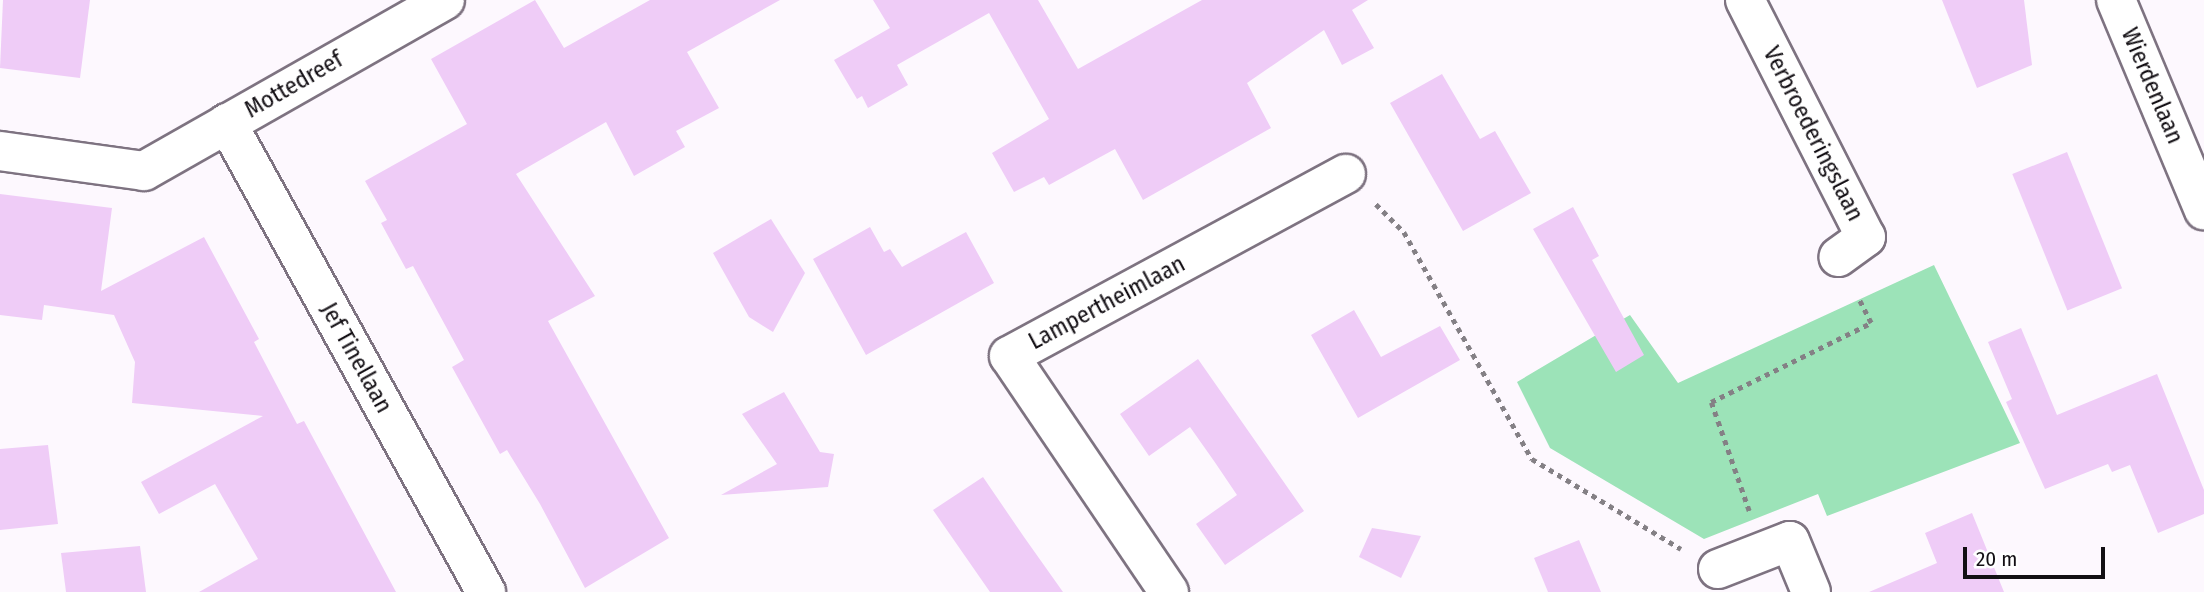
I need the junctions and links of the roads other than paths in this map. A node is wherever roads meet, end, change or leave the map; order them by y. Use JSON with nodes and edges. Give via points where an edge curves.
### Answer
{"nodes":[{"id":1,"x":444,"y":0,"type":"edge"},
{"id":2,"x":1745,"y":0,"type":"edge"},
{"id":3,"x":2116,"y":0,"type":"edge"},
{"id":4,"x":228,"y":123,"type":"junction"},
{"id":5,"x":0,"y":151,"type":"edge"},
{"id":6,"x":1346,"y":174,"type":"road end"},
{"id":7,"x":2204,"y":210,"type":"edge"},
{"id":8,"x":1838,"y":257,"type":"road end"},
{"id":9,"x":1718,"y":569,"type":"road end"},
{"id":10,"x":485,"y":592,"type":"edge"},
{"id":11,"x":1169,"y":592,"type":"edge"},
{"id":12,"x":1811,"y":592,"type":"edge"}],
"edges":[{"from":1,"to":4,"type":"street","name":"Mottedreef"},
{"from":2,"to":8,"type":"street","name":"Verbroederingslaan","via":[[1866,237]]},
{"from":3,"to":7,"type":"street","name":"Wierdenlaan"},
{"from":4,"to":5,"type":"street","name":"Mottedreef","via":[[144,171]]},
{"from":4,"to":10,"type":"street","name":"Jef Tinellaan"},
{"from":6,"to":11,"type":"street","name":"Lampertheimlaan","via":[[1009,356]]},
{"from":9,"to":12,"type":"street","via":[[1790,541]]}]}
